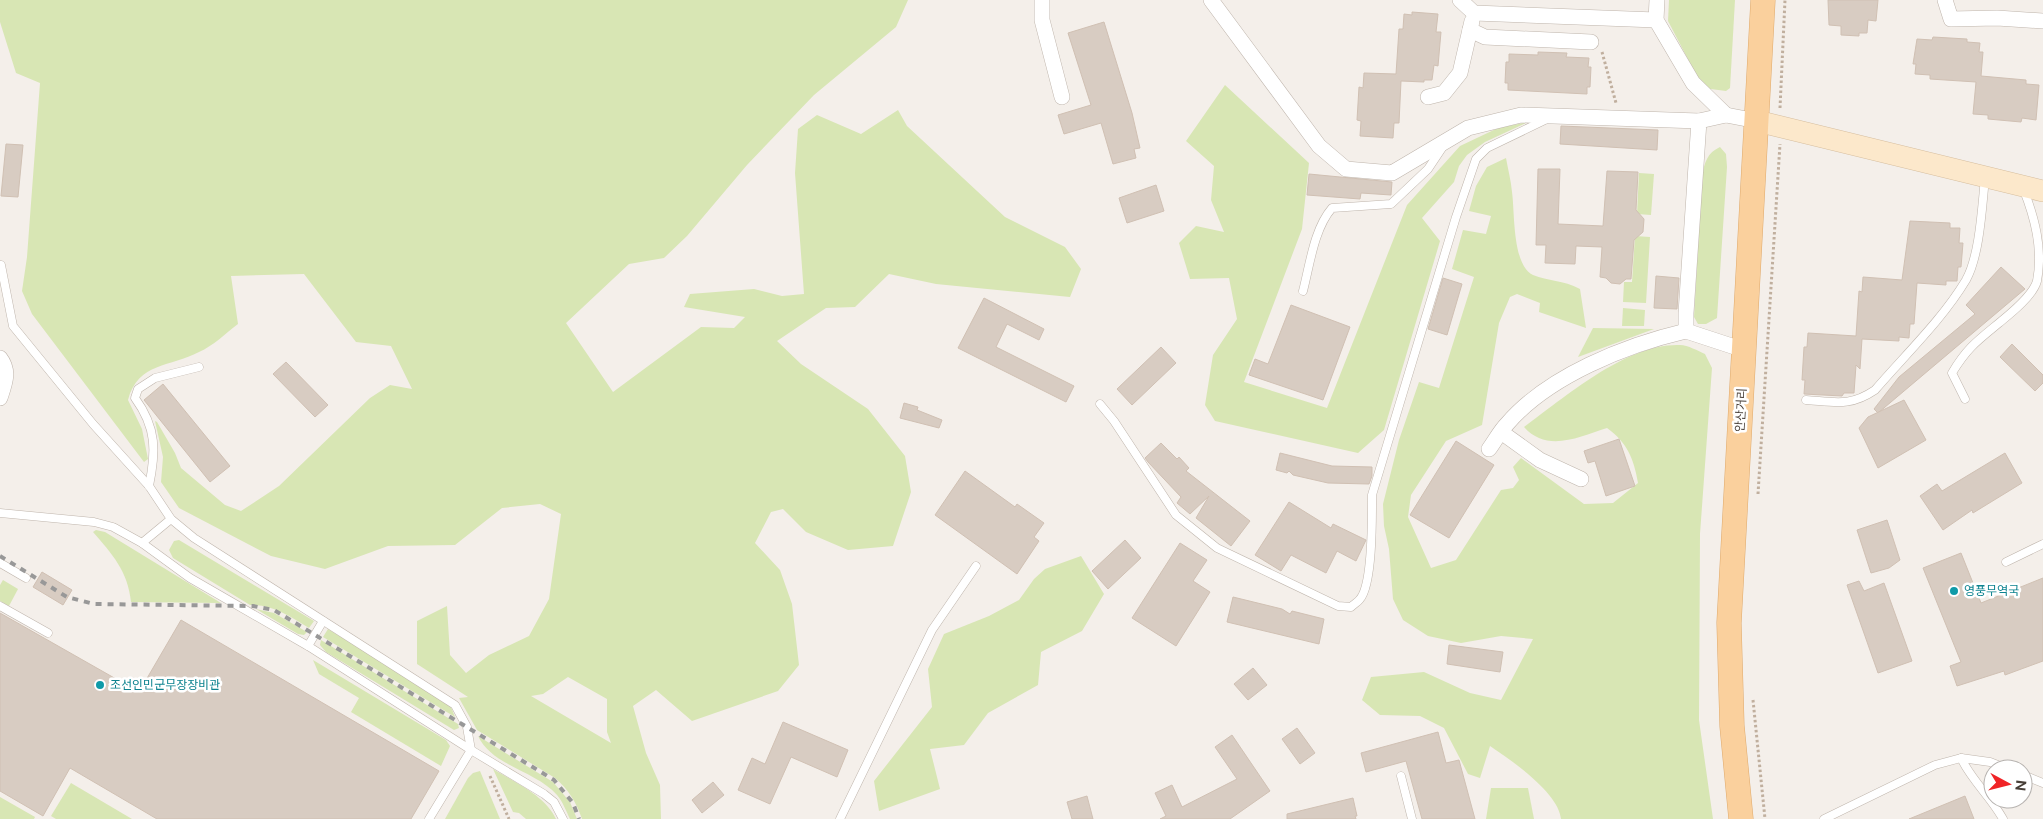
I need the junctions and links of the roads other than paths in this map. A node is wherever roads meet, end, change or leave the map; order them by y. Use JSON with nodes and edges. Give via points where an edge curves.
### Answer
{"nodes":[{"id":1,"x":1042,"y":0,"type":"edge"},
{"id":2,"x":1211,"y":0,"type":"edge"},
{"id":3,"x":1460,"y":0,"type":"edge"},
{"id":4,"x":1657,"y":0,"type":"edge"},
{"id":5,"x":1763,"y":0,"type":"edge"},
{"id":6,"x":1945,"y":0,"type":"edge"},
{"id":7,"x":1474,"y":13,"type":"junction"},
{"id":8,"x":1656,"y":20,"type":"junction"},
{"id":9,"x":2043,"y":21,"type":"edge"},
{"id":10,"x":1470,"y":30,"type":"junction"},
{"id":11,"x":1591,"y":42,"type":"road end"},
{"id":12,"x":1062,"y":97,"type":"dead end"},
{"id":13,"x":1428,"y":97,"type":"dead end"},
{"id":14,"x":1726,"y":115,"type":"junction"},
{"id":15,"x":1553,"y":116,"type":"junction"},
{"id":16,"x":1699,"y":121,"type":"junction"},
{"id":17,"x":1757,"y":121,"type":"junction"},
{"id":18,"x":1448,"y":140,"type":"junction"},
{"id":19,"x":1985,"y":178,"type":"junction"},
{"id":20,"x":2022,"y":186,"type":"junction"},
{"id":21,"x":2043,"y":191,"type":"edge"},
{"id":22,"x":1,"y":265,"type":"edge"},
{"id":23,"x":1303,"y":291,"type":"dead end"},
{"id":24,"x":1686,"y":331,"type":"junction"},
{"id":25,"x":1744,"y":350,"type":"junction"},
{"id":26,"x":0,"y":358,"type":"edge"},
{"id":27,"x":200,"y":367,"type":"dead end"},
{"id":28,"x":0,"y":398,"type":"edge"},
{"id":29,"x":1806,"y":400,"type":"dead end"},
{"id":30,"x":1964,"y":400,"type":"dead end"},
{"id":31,"x":1100,"y":404,"type":"dead end"},
{"id":32,"x":1501,"y":432,"type":"junction"},
{"id":33,"x":1489,"y":449,"type":"dead end"},
{"id":34,"x":1581,"y":479,"type":"dead end"},
{"id":35,"x":149,"y":486,"type":"junction"},
{"id":36,"x":0,"y":513,"type":"edge"},
{"id":37,"x":171,"y":519,"type":"junction"},
{"id":38,"x":142,"y":543,"type":"junction"},
{"id":39,"x":2043,"y":544,"type":"edge"},
{"id":40,"x":2006,"y":562,"type":"dead end"},
{"id":41,"x":0,"y":563,"type":"edge"},
{"id":42,"x":976,"y":566,"type":"dead end"},
{"id":43,"x":26,"y":578,"type":"dead end"},
{"id":44,"x":0,"y":606,"type":"edge"},
{"id":45,"x":323,"y":621,"type":"junction"},
{"id":46,"x":48,"y":634,"type":"dead end"},
{"id":47,"x":308,"y":646,"type":"junction"},
{"id":48,"x":470,"y":750,"type":"junction"},
{"id":49,"x":1961,"y":758,"type":"junction"},
{"id":50,"x":1983,"y":761,"type":"edge"},
{"id":51,"x":1401,"y":776,"type":"dead end"},
{"id":52,"x":429,"y":819,"type":"edge"},
{"id":53,"x":563,"y":819,"type":"edge"},
{"id":54,"x":840,"y":819,"type":"edge"},
{"id":55,"x":1412,"y":819,"type":"edge"},
{"id":56,"x":1741,"y":819,"type":"edge"},
{"id":57,"x":1824,"y":819,"type":"edge"},
{"id":58,"x":2004,"y":819,"type":"edge"}],
"edges":[{"from":1,"to":12,"type":"street","via":[[1042,20]]},
{"from":2,"to":18,"type":"street","via":[[1319,146],[1346,169],[1392,173]]},
{"from":3,"to":7,"type":"street"},
{"from":4,"to":8,"type":"street"},
{"from":5,"to":17,"type":"main road","name":"안산거리"},
{"from":6,"to":9,"type":"street","via":[[1951,19]]},
{"from":7,"to":8,"type":"street"},
{"from":7,"to":10,"type":"street"},
{"from":8,"to":14,"type":"street","via":[[1693,83]]},
{"from":10,"to":11,"type":"street","via":[[1484,37]]},
{"from":10,"to":13,"type":"street","via":[[1460,73],[1444,93]]},
{"from":14,"to":16,"type":"street"},
{"from":14,"to":17,"type":"street"},
{"from":15,"to":16,"type":"street"},
{"from":15,"to":18,"type":"street","via":[[1521,114],[1468,128]]},
{"from":15,"to":31,"type":"lane","via":[[1487,148],[1476,159],[1372,495],[1368,572],[1362,598],[1351,607],[1338,606],[1217,548],[1176,515]]},
{"from":16,"to":24,"type":"street"},
{"from":17,"to":19,"type":"street"},
{"from":17,"to":25,"type":"main road","name":"안산거리"},
{"from":18,"to":23,"type":"lane","via":[[1428,168],[1391,204],[1332,208],[1317,238]]},
{"from":19,"to":20,"type":"street"},
{"from":19,"to":29,"type":"lane","via":[[1980,232],[1966,278],[1942,314],[1875,390],[1862,400],[1849,404]]},
{"from":20,"to":21,"type":"street"},
{"from":20,"to":30,"type":"lane","via":[[2037,223],[2041,253],[2037,283],[2017,308],[1965,351],[1952,373]]},
{"from":22,"to":35,"type":"lane","via":[[13,326],[93,424]]},
{"from":24,"to":25,"type":"street"},
{"from":24,"to":32,"type":"street","via":[[1610,355],[1544,391]]},
{"from":25,"to":56,"type":"main road","name":"안산거리","via":[[1729,623],[1732,726]]},
{"from":26,"to":28,"type":"street","via":[[5,365],[6,379]]},
{"from":27,"to":35,"type":"lane","via":[[155,378],[138,389],[135,398],[143,408],[153,438],[155,457]]},
{"from":32,"to":33,"type":"street"},
{"from":32,"to":34,"type":"street","via":[[1540,460]]},
{"from":35,"to":37,"type":"lane"},
{"from":36,"to":38,"type":"lane","via":[[94,522],[113,527]]},
{"from":37,"to":38,"type":"lane"},
{"from":37,"to":45,"type":"lane","via":[[194,538]]},
{"from":38,"to":47,"type":"lane","via":[[190,578]]},
{"from":39,"to":40,"type":"lane"},
{"from":41,"to":43,"type":"lane"},
{"from":42,"to":54,"type":"lane","via":[[932,630]]},
{"from":44,"to":46,"type":"lane"},
{"from":45,"to":47,"type":"lane"},
{"from":45,"to":48,"type":"lane","via":[[455,704],[467,727]]},
{"from":47,"to":48,"type":"lane"},
{"from":48,"to":52,"type":"lane"},
{"from":48,"to":53,"type":"lane","via":[[544,794],[554,802]]},
{"from":49,"to":50,"type":"lane"},
{"from":49,"to":57,"type":"lane","via":[[1935,765]]},
{"from":49,"to":58,"type":"lane","via":[[1967,771]]},
{"from":51,"to":55,"type":"lane"}]}
